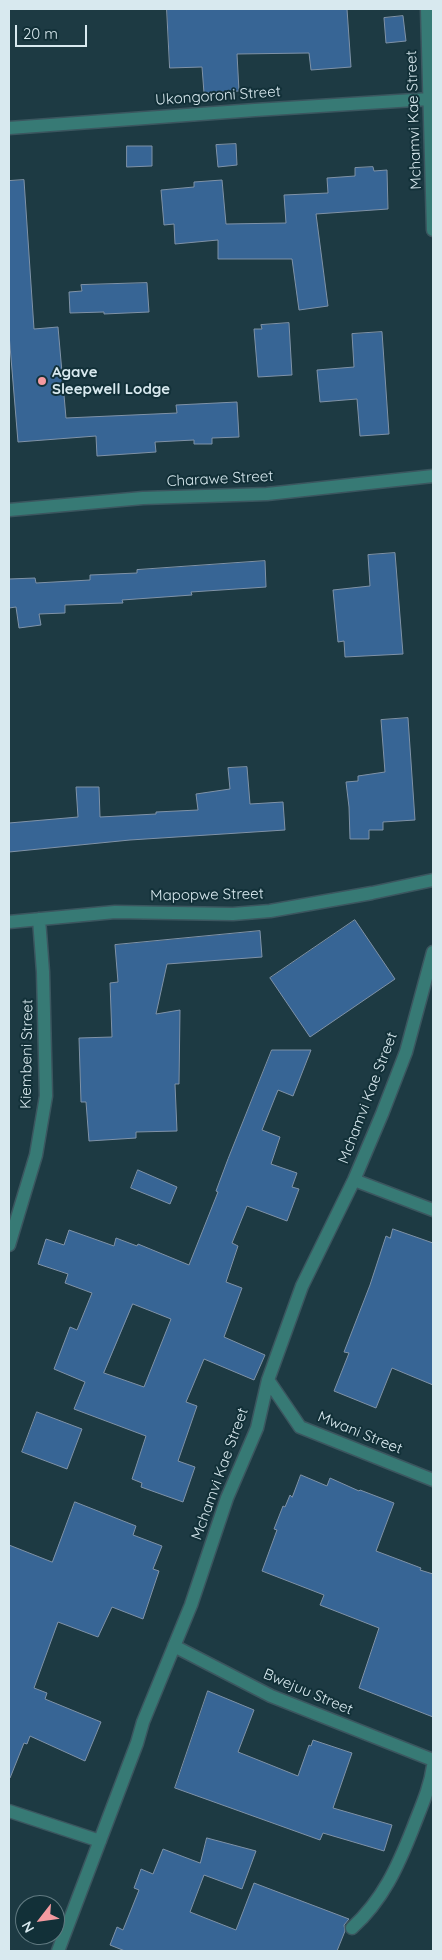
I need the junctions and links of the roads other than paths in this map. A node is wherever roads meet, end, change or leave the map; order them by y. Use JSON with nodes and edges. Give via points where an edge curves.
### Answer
{"nodes":[{"id":1,"x":427,"y":9,"type":"edge"},
{"id":2,"x":430,"y":99,"type":"junction"},
{"id":3,"x":9,"y":128,"type":"edge"},
{"id":4,"x":433,"y":230,"type":"edge"},
{"id":5,"x":433,"y":476,"type":"edge"},
{"id":6,"x":9,"y":510,"type":"edge"},
{"id":7,"x":433,"y":880,"type":"edge"},
{"id":8,"x":39,"y":919,"type":"junction"},
{"id":9,"x":9,"y":922,"type":"edge"},
{"id":10,"x":433,"y":952,"type":"edge"},
{"id":11,"x":354,"y":1180,"type":"junction"},
{"id":12,"x":433,"y":1210,"type":"edge"},
{"id":13,"x":9,"y":1245,"type":"edge"},
{"id":14,"x":268,"y":1380,"type":"junction"},
{"id":15,"x":433,"y":1480,"type":"edge"},
{"id":16,"x":174,"y":1646,"type":"junction"},
{"id":17,"x":433,"y":1760,"type":"edge"},
{"id":18,"x":433,"y":1766,"type":"edge"},
{"id":19,"x":9,"y":1811,"type":"edge"},
{"id":20,"x":100,"y":1841,"type":"junction"},
{"id":21,"x":352,"y":1928,"type":"dead end"},
{"id":22,"x":58,"y":1951,"type":"edge"}],
"edges":[{"from":1,"to":2,"type":"street","name":"Mchamvi Kae Street"},
{"from":2,"to":3,"type":"street","name":"Ukongoroni Street"},
{"from":2,"to":4,"type":"street","name":"Mchamvi Kae Street"},
{"from":5,"to":6,"type":"street","name":"Charawe Street","via":[[267,494],[143,498]]},
{"from":7,"to":8,"type":"street","name":"Mapopwe Street","via":[[270,911],[233,914],[115,912]]},
{"from":8,"to":9,"type":"street","name":"Mapopwe Street"},
{"from":8,"to":13,"type":"street","name":"Kiembeni Street","via":[[46,1096],[36,1155]]},
{"from":10,"to":11,"type":"street","name":"Mchamvi Kae Street","via":[[406,1052]]},
{"from":11,"to":12,"type":"street"},
{"from":11,"to":14,"type":"street","name":"Mchamvi Kae Street","via":[[302,1286]]},
{"from":14,"to":15,"type":"street","name":"Mwani Street","via":[[300,1427]]},
{"from":14,"to":16,"type":"street","name":"Mchamvi Kae Street","via":[[257,1428],[227,1498]]},
{"from":16,"to":17,"type":"street","name":"Bwejuu Street","via":[[271,1696]]},
{"from":16,"to":20,"type":"street","name":"Mchamvi Kae Street"},
{"from":18,"to":21,"type":"street","via":[[423,1806],[398,1867],[379,1898]]},
{"from":19,"to":20,"type":"street"},
{"from":20,"to":22,"type":"street","name":"Mchamvi Kae Street"}]}
